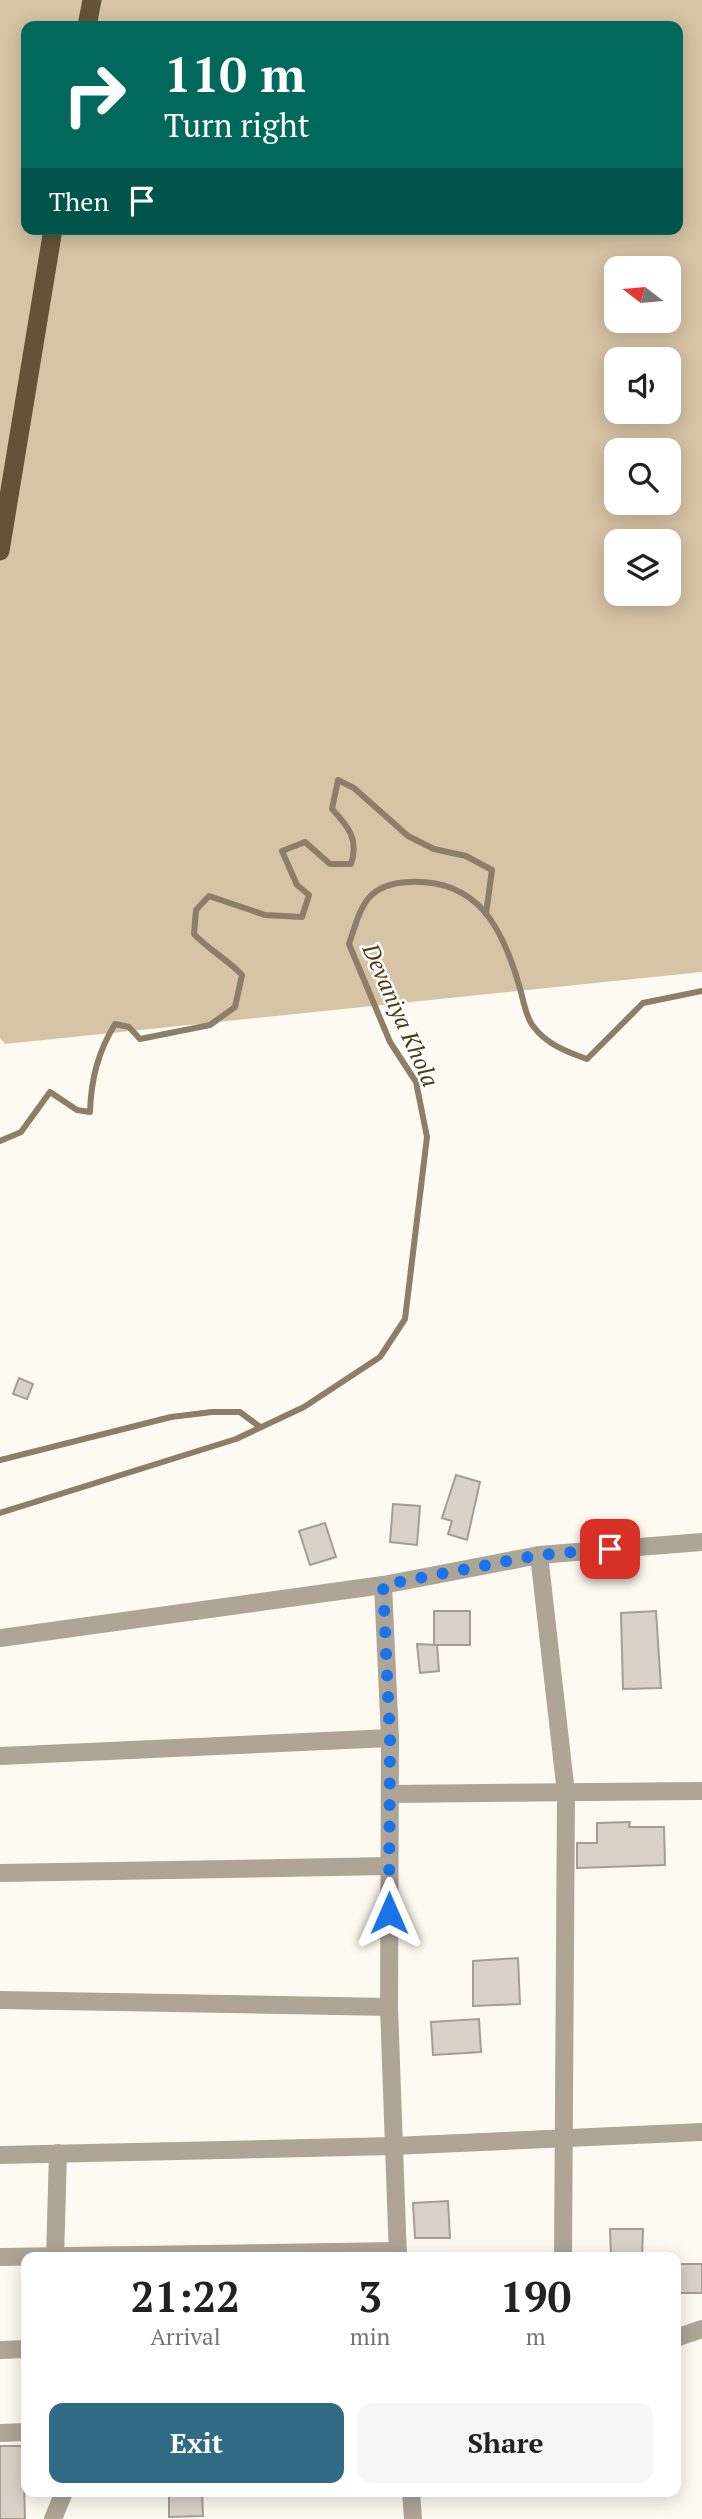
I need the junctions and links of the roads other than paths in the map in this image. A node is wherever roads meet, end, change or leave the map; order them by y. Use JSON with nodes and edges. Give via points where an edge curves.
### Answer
{"nodes":[{"id":1,"x":92,"y":0,"type":"edge"},
{"id":2,"x":88,"y":21,"type":"edge"},
{"id":3,"x":52,"y":235,"type":"edge"},
{"id":4,"x":0,"y":551,"type":"edge"},
{"id":5,"x":702,"y":1542,"type":"edge"},
{"id":6,"x":539,"y":1555,"type":"junction"},
{"id":7,"x":383,"y":1585,"type":"junction"},
{"id":8,"x":0,"y":1638,"type":"edge"},
{"id":9,"x":390,"y":1738,"type":"junction"},
{"id":10,"x":0,"y":1756,"type":"edge"},
{"id":11,"x":702,"y":1791,"type":"edge"},
{"id":12,"x":566,"y":1793,"type":"junction"},
{"id":13,"x":390,"y":1794,"type":"junction"},
{"id":14,"x":389,"y":1866,"type":"junction"},
{"id":15,"x":0,"y":1873,"type":"edge"},
{"id":16,"x":0,"y":2000,"type":"edge"},
{"id":17,"x":389,"y":2007,"type":"junction"},
{"id":18,"x":702,"y":2132,"type":"edge"},
{"id":19,"x":563,"y":2137,"type":"junction"},
{"id":20,"x":393,"y":2146,"type":"junction"},
{"id":21,"x":58,"y":2153,"type":"junction"},
{"id":22,"x":0,"y":2155,"type":"edge"},
{"id":23,"x":55,"y":2252,"type":"edge"},
{"id":24,"x":398,"y":2252,"type":"edge"},
{"id":25,"x":562,"y":2252,"type":"edge"},
{"id":26,"x":0,"y":2257,"type":"edge"},
{"id":27,"x":21,"y":2257,"type":"edge"},
{"id":28,"x":702,"y":2329,"type":"edge"},
{"id":29,"x":681,"y":2335,"type":"edge"},
{"id":30,"x":21,"y":2349,"type":"edge"},
{"id":31,"x":0,"y":2350,"type":"edge"},
{"id":32,"x":21,"y":2432,"type":"edge"},
{"id":33,"x":0,"y":2433,"type":"edge"},
{"id":34,"x":62,"y":2497,"type":"edge"},
{"id":35,"x":411,"y":2497,"type":"edge"},
{"id":36,"x":53,"y":2519,"type":"edge"},
{"id":37,"x":413,"y":2519,"type":"edge"}],
"edges":[{"from":1,"to":2,"type":"highway"},
{"from":3,"to":4,"type":"highway"},
{"from":5,"to":6,"type":"street"},
{"from":6,"to":7,"type":"street"},
{"from":6,"to":12,"type":"street"},
{"from":7,"to":8,"type":"street"},
{"from":7,"to":9,"type":"street"},
{"from":9,"to":10,"type":"street"},
{"from":9,"to":13,"type":"street"},
{"from":11,"to":12,"type":"street"},
{"from":12,"to":13,"type":"street"},
{"from":12,"to":19,"type":"street"},
{"from":13,"to":14,"type":"street"},
{"from":14,"to":15,"type":"street"},
{"from":14,"to":17,"type":"street"},
{"from":16,"to":17,"type":"street"},
{"from":17,"to":20,"type":"street"},
{"from":18,"to":19,"type":"street"},
{"from":19,"to":20,"type":"street"},
{"from":19,"to":25,"type":"street"},
{"from":20,"to":21,"type":"street"},
{"from":20,"to":24,"type":"street"},
{"from":21,"to":22,"type":"street"},
{"from":21,"to":23,"type":"street"},
{"from":26,"to":27,"type":"street"},
{"from":28,"to":29,"type":"street"},
{"from":30,"to":31,"type":"street"},
{"from":32,"to":33,"type":"street"},
{"from":34,"to":36,"type":"street"},
{"from":35,"to":37,"type":"street"}]}
